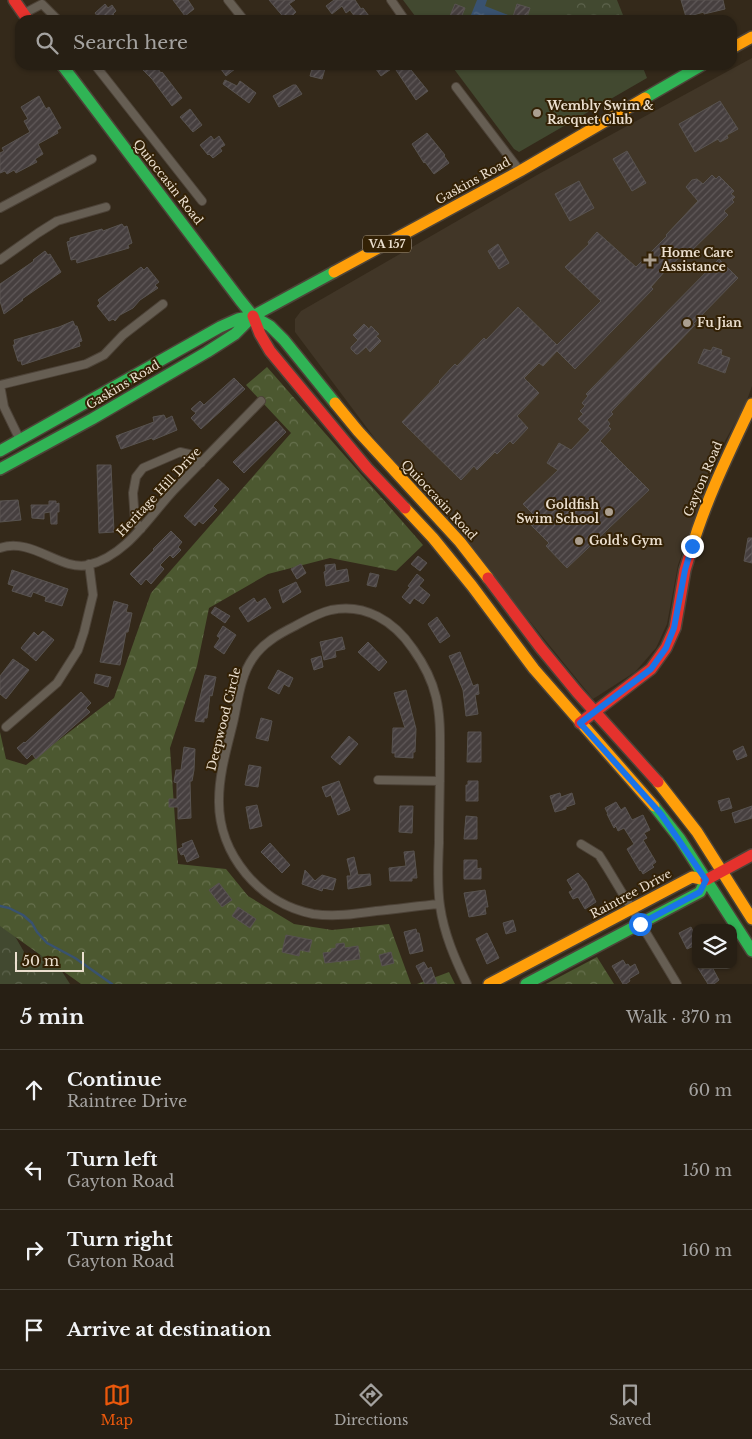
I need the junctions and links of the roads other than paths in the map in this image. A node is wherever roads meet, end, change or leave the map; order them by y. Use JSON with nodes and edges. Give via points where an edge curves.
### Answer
{"nodes":[{"id":1,"x":14,"y":0,"type":"edge"},
{"id":2,"x":228,"y":0,"type":"edge"},
{"id":3,"x":391,"y":0,"type":"edge"},
{"id":4,"x":25,"y":15,"type":"edge"},
{"id":5,"x":28,"y":15,"type":"edge"},
{"id":6,"x":53,"y":15,"type":"edge"},
{"id":7,"x":240,"y":15,"type":"edge"},
{"id":8,"x":402,"y":15,"type":"edge"},
{"id":9,"x":752,"y":37,"type":"edge"},
{"id":10,"x":737,"y":45,"type":"edge"},
{"id":11,"x":66,"y":70,"type":"edge"},
{"id":12,"x":99,"y":70,"type":"edge"},
{"id":13,"x":693,"y":70,"type":"edge"},
{"id":14,"x":456,"y":87,"type":"dead end"},
{"id":15,"x":92,"y":159,"type":"dead end"},
{"id":16,"x":520,"y":171,"type":"junction"},
{"id":17,"x":202,"y":201,"type":"dead end"},
{"id":18,"x":106,"y":207,"type":"dead end"},
{"id":19,"x":0,"y":208,"type":"edge"},
{"id":20,"x":0,"y":260,"type":"edge"},
{"id":21,"x":163,"y":304,"type":"dead end"},
{"id":22,"x":253,"y":316,"type":"junction"},
{"id":23,"x":0,"y":385,"type":"edge"},
{"id":24,"x":261,"y":401,"type":"dead end"},
{"id":25,"x":752,"y":404,"type":"edge"},
{"id":26,"x":20,"y":440,"type":"junction"},
{"id":27,"x":0,"y":451,"type":"edge"},
{"id":28,"x":201,"y":463,"type":"junction"},
{"id":29,"x":0,"y":469,"type":"edge"},
{"id":30,"x":141,"y":529,"type":"junction"},
{"id":31,"x":0,"y":548,"type":"edge"},
{"id":32,"x":89,"y":564,"type":"junction"},
{"id":33,"x":595,"y":712,"type":"junction"},
{"id":34,"x":580,"y":723,"type":"junction"},
{"id":35,"x":6,"y":727,"type":"dead end"},
{"id":36,"x":378,"y":780,"type":"dead end"},
{"id":37,"x":440,"y":781,"type":"junction"},
{"id":38,"x":581,"y":844,"type":"dead end"},
{"id":39,"x":752,"y":855,"type":"edge"},
{"id":40,"x":722,"y":871,"type":"junction"},
{"id":41,"x":706,"y":880,"type":"junction"},
{"id":42,"x":439,"y":904,"type":"junction"},
{"id":43,"x":632,"y":909,"type":"junction"},
{"id":44,"x":752,"y":919,"type":"edge"},
{"id":45,"x":640,"y":924,"type":"junction"},
{"id":46,"x":752,"y":951,"type":"edge"},
{"id":47,"x":467,"y":984,"type":"edge"},
{"id":48,"x":489,"y":984,"type":"edge"},
{"id":49,"x":526,"y":984,"type":"edge"},
{"id":50,"x":677,"y":984,"type":"edge"}],
"edges":[{"from":1,"to":4,"type":"main road"},
{"from":2,"to":7,"type":"street"},
{"from":3,"to":8,"type":"street"},
{"from":5,"to":6,"type":"street","via":[[42,4]]},
{"from":9,"to":10,"type":"main road"},
{"from":11,"to":22,"type":"main road","name":"Quioccasin Road"},
{"from":12,"to":17,"type":"street"},
{"from":13,"to":16,"type":"main road","name":"Gaskins Road","number":"VA 157"},
{"from":14,"to":16,"type":"street"},
{"from":15,"to":19,"type":"street"},
{"from":16,"to":22,"type":"main road","name":"Gaskins Road","number":"VA 157"},
{"from":18,"to":20,"type":"street","via":[[57,221]]},
{"from":21,"to":23,"type":"street","via":[[123,335],[104,355],[86,364]]},
{"from":22,"to":26,"type":"main road","name":"Gaskins Road","via":[[220,327]]},
{"from":22,"to":29,"type":"main road","name":"Gaskins Road","via":[[235,334],[207,352]]},
{"from":22,"to":33,"type":"main road","name":"Quioccasin Road","via":[[284,340],[358,431],[460,542],[540,647]]},
{"from":22,"to":34,"type":"main road","name":"Quioccasin Road","via":[[270,351],[367,468],[434,538]]},
{"from":23,"to":26,"type":"street","via":[[4,407]]},
{"from":24,"to":28,"type":"street","name":"Heritage Hill Drive"},
{"from":25,"to":33,"type":"main road","name":"Gayton Road","via":[[700,519],[685,570],[674,628],[666,648],[651,669]]},
{"from":26,"to":27,"type":"main road","name":"Gaskins Road"},
{"from":28,"to":30,"type":"street","name":"Heritage Hill Drive"},
{"from":28,"to":30,"type":"street","via":[[180,452],[143,468],[136,477],[133,492],[135,521]]},
{"from":30,"to":32,"type":"street","name":"Heritage Hill Drive","via":[[124,546]]},
{"from":31,"to":32,"type":"street","via":[[9,545],[26,547],[66,562]]},
{"from":32,"to":35,"type":"street","via":[[93,595],[78,650],[57,683]]},
{"from":33,"to":34,"type":"main road","name":"Gayton Road"},
{"from":33,"to":40,"type":"main road","via":[[679,807]]},
{"from":34,"to":41,"type":"main road","via":[[661,814]]},
{"from":36,"to":37,"type":"street"},
{"from":37,"to":42,"type":"street","name":"Deepwood Circle"},
{"from":37,"to":42,"type":"street","name":"Deepwood Circle","via":[[440,726],[430,679],[406,639],[381,617],[351,608],[318,614],[271,640],[253,657],[242,684],[218,799],[224,834],[243,870],[276,900],[313,914],[337,916]]},
{"from":38,"to":43,"type":"street","via":[[599,855]]},
{"from":39,"to":40,"type":"main road"},
{"from":40,"to":41,"type":"main road"},
{"from":40,"to":44,"type":"main road"},
{"from":41,"to":43,"type":"main road","name":"Raintree Drive","via":[[692,877]]},
{"from":41,"to":45,"type":"main road","via":[[700,892]]},
{"from":41,"to":46,"type":"main road"},
{"from":42,"to":47,"type":"street","name":"Deepwood Circle","via":[[450,948]]},
{"from":43,"to":45,"type":"street"},
{"from":43,"to":48,"type":"main road","name":"Raintree Drive"},
{"from":45,"to":49,"type":"main road"},
{"from":45,"to":50,"type":"street"}]}
